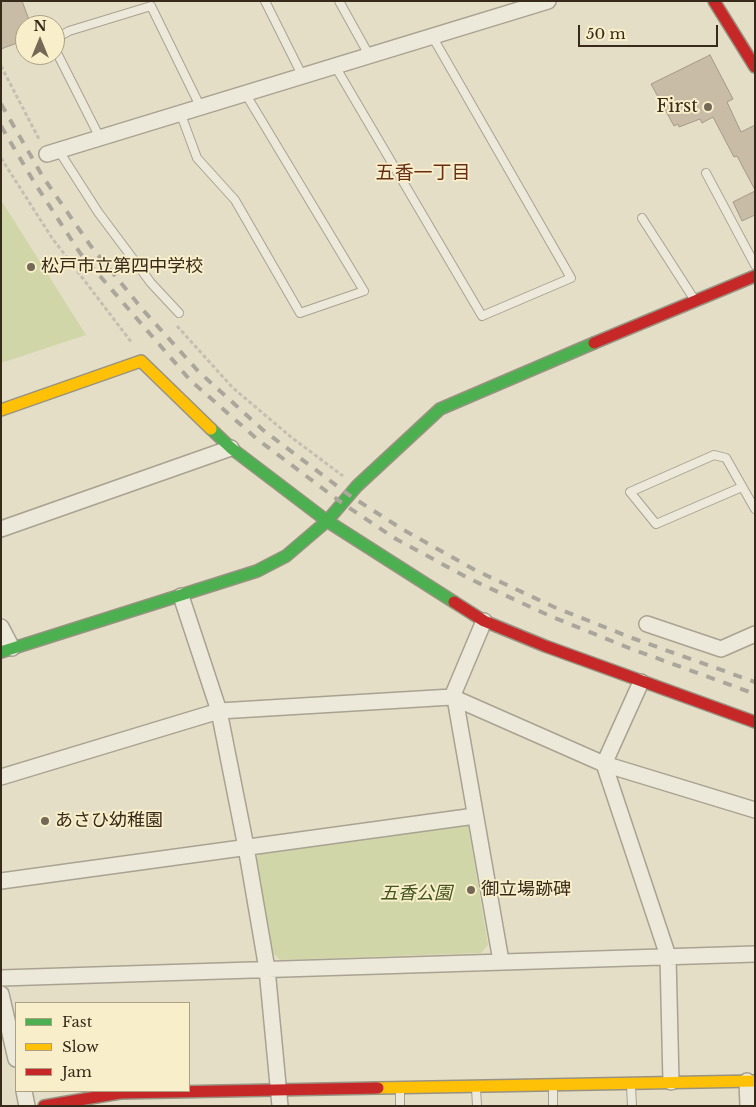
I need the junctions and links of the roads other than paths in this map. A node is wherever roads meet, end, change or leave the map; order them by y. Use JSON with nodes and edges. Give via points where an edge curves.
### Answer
{"nodes":[{"id":1,"x":265,"y":1,"type":"edge"},
{"id":2,"x":339,"y":1,"type":"edge"},
{"id":3,"x":548,"y":1,"type":"edge"},
{"id":4,"x":714,"y":1,"type":"edge"},
{"id":5,"x":65,"y":33,"type":"edge"},
{"id":6,"x":432,"y":36,"type":"junction"},
{"id":7,"x":369,"y":55,"type":"junction"},
{"id":8,"x":63,"y":65,"type":"edge"},
{"id":9,"x":335,"y":65,"type":"junction"},
{"id":10,"x":755,"y":67,"type":"edge"},
{"id":11,"x":302,"y":75,"type":"junction"},
{"id":12,"x":245,"y":92,"type":"junction"},
{"id":13,"x":200,"y":106,"type":"junction"},
{"id":14,"x":180,"y":112,"type":"junction"},
{"id":15,"x":100,"y":138,"type":"junction"},
{"id":16,"x":53,"y":152,"type":"joint"},
{"id":17,"x":706,"y":173,"type":"dead end"},
{"id":18,"x":642,"y":218,"type":"dead end"},
{"id":19,"x":755,"y":265,"type":"edge"},
{"id":20,"x":755,"y":276,"type":"edge"},
{"id":21,"x":695,"y":301,"type":"junction"},
{"id":22,"x":179,"y":313,"type":"dead end"},
{"id":23,"x":1,"y":410,"type":"edge"},
{"id":24,"x":231,"y":448,"type":"junction"},
{"id":25,"x":742,"y":487,"type":"junction"},
{"id":26,"x":755,"y":509,"type":"edge"},
{"id":27,"x":327,"y":521,"type":"junction"},
{"id":28,"x":1,"y":529,"type":"edge"},
{"id":29,"x":181,"y":596,"type":"junction"},
{"id":30,"x":484,"y":621,"type":"junction"},
{"id":31,"x":647,"y":624,"type":"dead end"},
{"id":32,"x":1,"y":627,"type":"edge"},
{"id":33,"x":755,"y":634,"type":"edge"},
{"id":34,"x":7,"y":650,"type":"edge"},
{"id":35,"x":641,"y":682,"type":"junction"},
{"id":36,"x":453,"y":697,"type":"junction"},
{"id":37,"x":219,"y":711,"type":"junction"},
{"id":38,"x":755,"y":722,"type":"edge"},
{"id":39,"x":604,"y":764,"type":"junction"},
{"id":40,"x":1,"y":777,"type":"edge"},
{"id":41,"x":755,"y":810,"type":"edge"},
{"id":42,"x":475,"y":816,"type":"junction"},
{"id":43,"x":246,"y":847,"type":"junction"},
{"id":44,"x":1,"y":881,"type":"edge"},
{"id":45,"x":755,"y":954,"type":"edge"},
{"id":46,"x":668,"y":956,"type":"junction"},
{"id":47,"x":501,"y":961,"type":"junction"},
{"id":48,"x":267,"y":969,"type":"junction"},
{"id":49,"x":1,"y":978,"type":"edge"},
{"id":50,"x":1,"y":994,"type":"edge"},
{"id":51,"x":15,"y":1055,"type":"edge"},
{"id":52,"x":751,"y":1081,"type":"edge"},
{"id":53,"x":671,"y":1082,"type":"junction"},
{"id":54,"x":631,"y":1084,"type":"junction"},
{"id":55,"x":553,"y":1086,"type":"junction"},
{"id":56,"x":476,"y":1087,"type":"junction"},
{"id":57,"x":400,"y":1088,"type":"junction"},
{"id":58,"x":279,"y":1089,"type":"junction"},
{"id":59,"x":190,"y":1091,"type":"edge"},
{"id":60,"x":24,"y":1092,"type":"edge"},
{"id":61,"x":160,"y":1092,"type":"edge"},
{"id":62,"x":27,"y":1106,"type":"edge"},
{"id":63,"x":44,"y":1106,"type":"edge"},
{"id":64,"x":280,"y":1106,"type":"edge"},
{"id":65,"x":400,"y":1106,"type":"edge"},
{"id":66,"x":477,"y":1106,"type":"edge"},
{"id":67,"x":554,"y":1106,"type":"edge"},
{"id":68,"x":632,"y":1106,"type":"edge"},
{"id":69,"x":748,"y":1106,"type":"edge"}],
"edges":[{"from":1,"to":11,"type":"lane"},
{"from":2,"to":7,"type":"lane"},
{"from":3,"to":6,"type":"street"},
{"from":4,"to":10,"type":"street"},
{"from":5,"to":13,"type":"lane","via":[[150,6]]},
{"from":6,"to":7,"type":"street"},
{"from":6,"to":9,"type":"lane","via":[[571,278],[482,316]]},
{"from":7,"to":9,"type":"street"},
{"from":8,"to":15,"type":"lane"},
{"from":9,"to":11,"type":"street"},
{"from":11,"to":12,"type":"street"},
{"from":12,"to":13,"type":"street"},
{"from":12,"to":14,"type":"lane","via":[[364,291],[300,312],[235,200],[197,158]]},
{"from":13,"to":14,"type":"street"},
{"from":14,"to":15,"type":"street"},
{"from":15,"to":16,"type":"street"},
{"from":16,"to":22,"type":"lane","via":[[150,283]]},
{"from":17,"to":19,"type":"lane"},
{"from":18,"to":21,"type":"lane"},
{"from":20,"to":21,"type":"street"},
{"from":21,"to":27,"type":"street","via":[[440,409],[357,486]]},
{"from":23,"to":24,"type":"street","via":[[141,361]]},
{"from":24,"to":27,"type":"street"},
{"from":24,"to":28,"type":"street"},
{"from":25,"to":25,"type":"lane","via":[[726,458],[714,455],[630,492],[656,524]]},
{"from":25,"to":26,"type":"lane"},
{"from":27,"to":29,"type":"street","via":[[272,565]]},
{"from":27,"to":30,"type":"street"},
{"from":29,"to":34,"type":"street"},
{"from":29,"to":37,"type":"street"},
{"from":30,"to":35,"type":"street"},
{"from":30,"to":36,"type":"street"},
{"from":31,"to":33,"type":"street","via":[[720,649]]},
{"from":32,"to":34,"type":"street"},
{"from":35,"to":38,"type":"street"},
{"from":35,"to":39,"type":"street"},
{"from":36,"to":37,"type":"street"},
{"from":36,"to":39,"type":"street"},
{"from":36,"to":42,"type":"street"},
{"from":37,"to":40,"type":"street"},
{"from":37,"to":43,"type":"street"},
{"from":39,"to":41,"type":"street"},
{"from":39,"to":46,"type":"street"},
{"from":42,"to":43,"type":"street"},
{"from":42,"to":47,"type":"street"},
{"from":43,"to":44,"type":"street"},
{"from":43,"to":48,"type":"street"},
{"from":45,"to":46,"type":"street"},
{"from":46,"to":47,"type":"street"},
{"from":46,"to":53,"type":"street"},
{"from":47,"to":48,"type":"street"},
{"from":48,"to":49,"type":"street"},
{"from":48,"to":58,"type":"street"},
{"from":50,"to":51,"type":"street"},
{"from":52,"to":53,"type":"street"},
{"from":52,"to":69,"type":"street"},
{"from":53,"to":54,"type":"street"},
{"from":54,"to":55,"type":"street"},
{"from":54,"to":68,"type":"lane"},
{"from":55,"to":56,"type":"street"},
{"from":55,"to":67,"type":"lane"},
{"from":56,"to":57,"type":"street"},
{"from":56,"to":66,"type":"lane"},
{"from":57,"to":58,"type":"street"},
{"from":57,"to":65,"type":"lane"},
{"from":58,"to":59,"type":"street"},
{"from":58,"to":64,"type":"street"},
{"from":60,"to":62,"type":"street"},
{"from":61,"to":63,"type":"street","via":[[120,1093]]}]}
